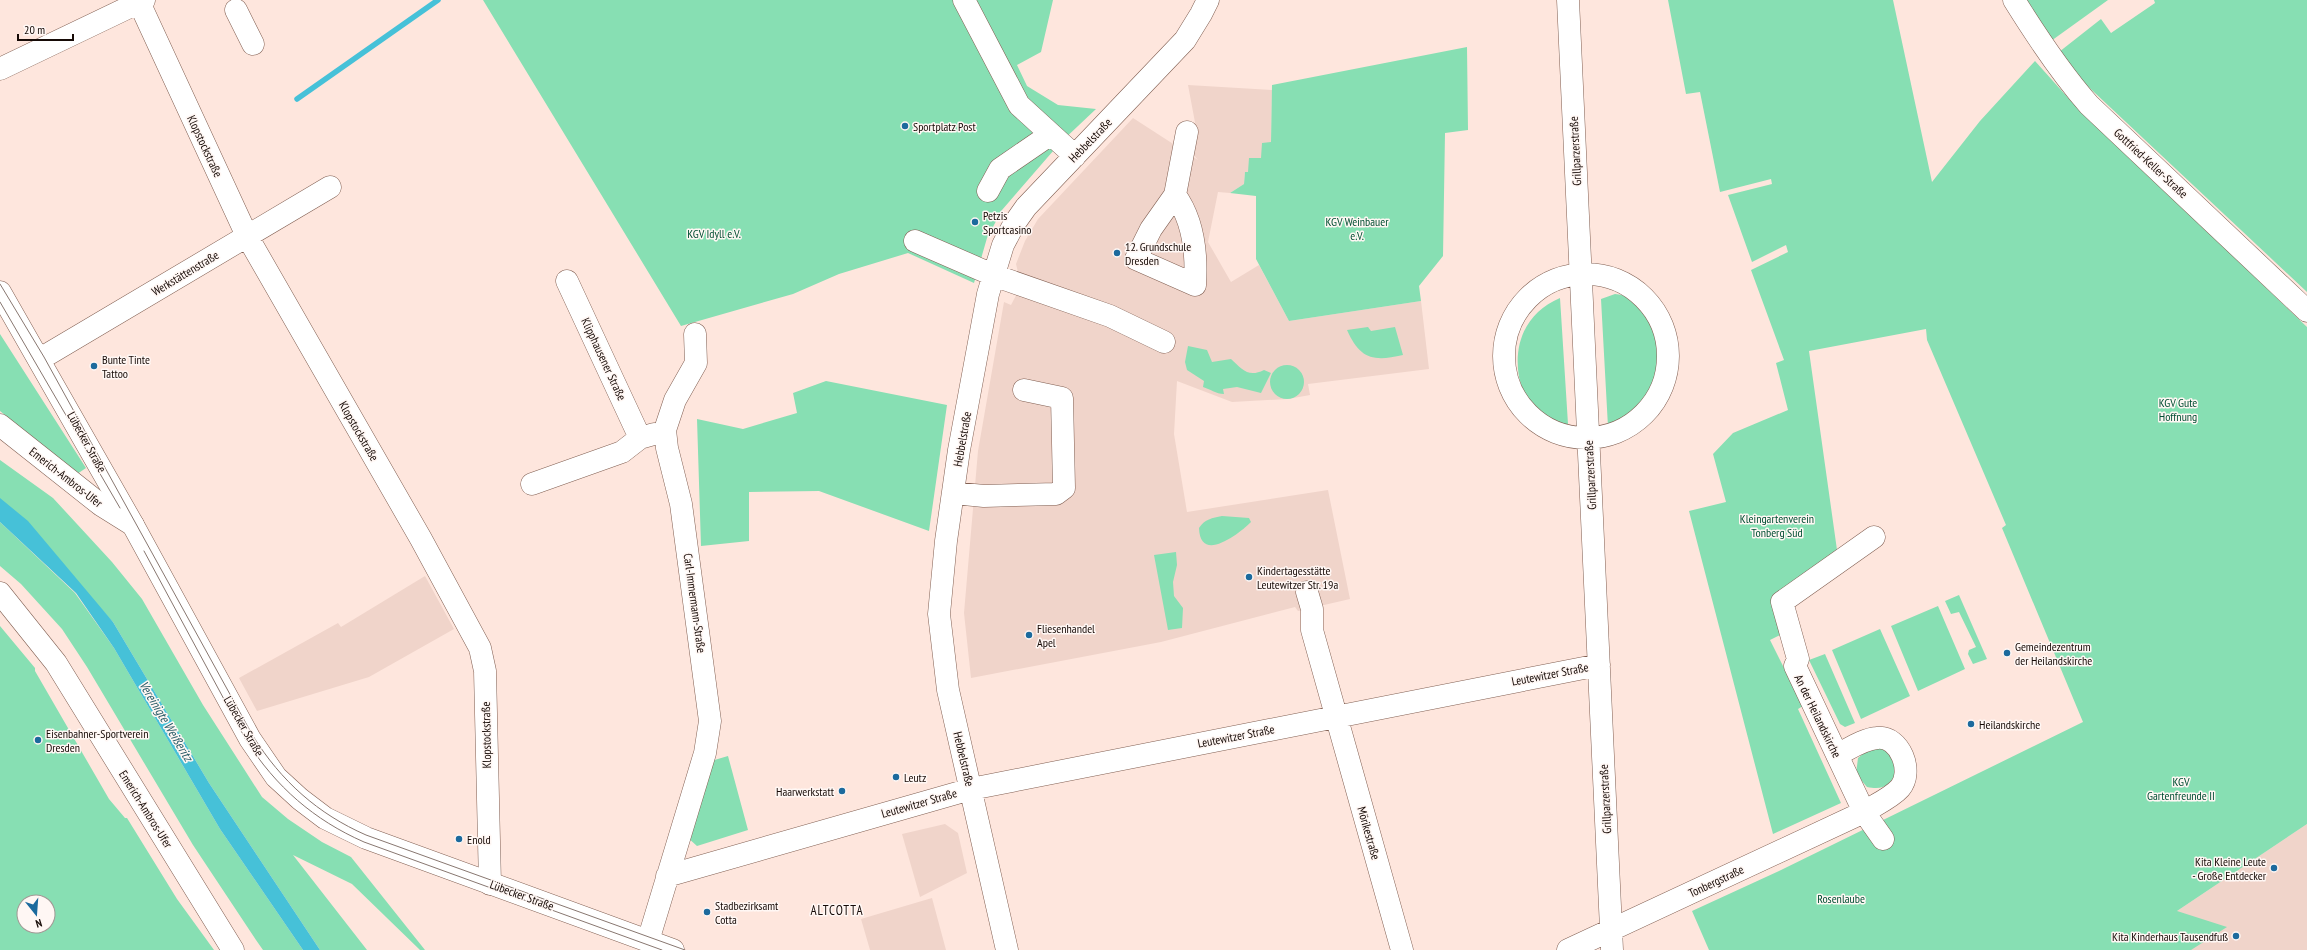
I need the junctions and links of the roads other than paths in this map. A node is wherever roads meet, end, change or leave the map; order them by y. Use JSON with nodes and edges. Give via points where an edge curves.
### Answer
{"nodes":[{"id":1,"x":964,"y":0,"type":"edge"},
{"id":2,"x":1208,"y":0,"type":"edge"},
{"id":3,"x":1568,"y":0,"type":"edge"},
{"id":4,"x":2014,"y":0,"type":"edge"},
{"id":5,"x":140,"y":1,"type":"edge"},
{"id":6,"x":236,"y":10,"type":"dead end"},
{"id":7,"x":253,"y":44,"type":"dead end"},
{"id":8,"x":0,"y":69,"type":"edge"},
{"id":9,"x":1187,"y":132,"type":"dead end"},
{"id":10,"x":1051,"y":134,"type":"junction"},
{"id":11,"x":1075,"y":156,"type":"junction"},
{"id":12,"x":330,"y":187,"type":"dead end"},
{"id":13,"x":988,"y":192,"type":"dead end"},
{"id":14,"x":1175,"y":195,"type":"dead end"},
{"id":15,"x":247,"y":236,"type":"junction"},
{"id":16,"x":915,"y":241,"type":"dead end"},
{"id":17,"x":1581,"y":274,"type":"junction"},
{"id":18,"x":993,"y":275,"type":"junction"},
{"id":19,"x":567,"y":281,"type":"dead end"},
{"id":20,"x":0,"y":292,"type":"edge"},
{"id":21,"x":2307,"y":311,"type":"edge"},
{"id":22,"x":695,"y":334,"type":"dead end"},
{"id":23,"x":1164,"y":342,"type":"dead end"},
{"id":24,"x":40,"y":359,"type":"junction"},
{"id":25,"x":1024,"y":390,"type":"dead end"},
{"id":26,"x":0,"y":425,"type":"edge"},
{"id":27,"x":665,"y":430,"type":"junction"},
{"id":28,"x":640,"y":438,"type":"junction"},
{"id":29,"x":1588,"y":438,"type":"junction"},
{"id":30,"x":532,"y":484,"type":"dead end"},
{"id":31,"x":953,"y":493,"type":"junction"},
{"id":32,"x":133,"y":525,"type":"junction"},
{"id":33,"x":1874,"y":537,"type":"dead end"},
{"id":34,"x":1308,"y":592,"type":"dead end"},
{"id":35,"x":0,"y":593,"type":"edge"},
{"id":36,"x":1599,"y":665,"type":"junction"},
{"id":37,"x":1336,"y":717,"type":"junction"},
{"id":38,"x":1837,"y":755,"type":"junction"},
{"id":39,"x":971,"y":789,"type":"junction"},
{"id":40,"x":1864,"y":812,"type":"junction"},
{"id":41,"x":1884,"y":839,"type":"dead end"},
{"id":42,"x":667,"y":876,"type":"junction"},
{"id":43,"x":490,"y":884,"type":"junction"},
{"id":44,"x":1612,"y":940,"type":"edge"},
{"id":45,"x":648,"y":941,"type":"junction"},
{"id":46,"x":233,"y":950,"type":"edge"},
{"id":47,"x":673,"y":950,"type":"edge"},
{"id":48,"x":1007,"y":950,"type":"edge"},
{"id":49,"x":1402,"y":950,"type":"edge"},
{"id":50,"x":1568,"y":950,"type":"edge"}],
"edges":[{"from":1,"to":10,"type":"street","via":[[1020,105]]},
{"from":2,"to":11,"type":"street","name":"Hebbelstraße","via":[[1185,40]]},
{"from":3,"to":17,"type":"street","name":"Grillparzerstraße"},
{"from":4,"to":21,"type":"street","name":"Gottfried-Keller-Straße","via":[[2046,53],[2089,104]]},
{"from":5,"to":8,"type":"street"},
{"from":5,"to":15,"type":"street","name":"Klopstockstraße"},
{"from":6,"to":7,"type":"street"},
{"from":9,"to":14,"type":"street"},
{"from":10,"to":11,"type":"street"},
{"from":10,"to":13,"type":"street","via":[[1000,170]]},
{"from":11,"to":18,"type":"street","name":"Hebbelstraße","via":[[1026,207],[1014,224],[1003,245]]},
{"from":12,"to":15,"type":"street","name":"Werkstättenstraße"},
{"from":15,"to":24,"type":"street","name":"Werkstättenstraße"},
{"from":15,"to":43,"type":"street","name":"Klopstockstraße","via":[[421,539],[480,648],[485,671]]},
{"from":16,"to":18,"type":"street"},
{"from":17,"to":29,"type":"street","name":"Grillparzerstraße"},
{"from":17,"to":29,"type":"street","via":[[1545,284],[1523,302],[1507,329],[1503,352],[1509,389],[1525,413],[1554,432]]},
{"from":17,"to":29,"type":"street","via":[[1597,274],[1617,280],[1635,290],[1655,310],[1666,336],[1667,370],[1658,395],[1642,416],[1615,433]]},
{"from":18,"to":23,"type":"street","via":[[1110,316]]},
{"from":18,"to":31,"type":"street","name":"Hebbelstraße"},
{"from":19,"to":28,"type":"street","name":"Klipphausener Straße"},
{"from":20,"to":24,"type":"street","name":"Lübecker Straße"},
{"from":22,"to":27,"type":"street","name":"Carl-Immermann-Straße","via":[[696,363],[675,400]]},
{"from":24,"to":32,"type":"street","name":"Lübecker Straße"},
{"from":25,"to":31,"type":"street","via":[[1062,398],[1064,488],[1056,494],[984,496]]},
{"from":26,"to":32,"type":"street","name":"Emerich-Ambros-Ufer","via":[[101,505]]},
{"from":27,"to":28,"type":"street"},
{"from":27,"to":42,"type":"street","name":"Carl-Immermann-Straße","via":[[682,512],[710,722],[705,753]]},
{"from":28,"to":30,"type":"street","via":[[622,452]]},
{"from":29,"to":36,"type":"street","name":"Grillparzerstraße"},
{"from":31,"to":39,"type":"street","name":"Hebbelstraße","via":[[939,614],[948,690]]},
{"from":32,"to":43,"type":"street","name":"Lübecker Straße","via":[[250,739],[276,777],[300,799],[344,829]]},
{"from":33,"to":38,"type":"street","name":"An der Heilandskirche","via":[[1782,602],[1798,660],[1795,666]]},
{"from":34,"to":37,"type":"street","via":[[1312,609],[1312,630]]},
{"from":35,"to":46,"type":"street","name":"Emerich-Ambros-Ufer","via":[[56,663]]},
{"from":36,"to":37,"type":"street","name":"Leutewitzer Straße"},
{"from":36,"to":44,"type":"street","name":"Grillparzerstraße"},
{"from":37,"to":39,"type":"street","name":"Leutewitzer Straße"},
{"from":37,"to":49,"type":"street","name":"Mörikestraße"},
{"from":38,"to":40,"type":"street","name":"An der Heilandskirche"},
{"from":38,"to":40,"type":"street","name":"Tonbergstraße","via":[[1877,738],[1895,745],[1902,756],[1906,766],[1905,780],[1900,788]]},
{"from":39,"to":42,"type":"street","name":"Leutewitzer Straße"},
{"from":39,"to":48,"type":"street","name":"Hebbelstraße"},
{"from":40,"to":41,"type":"street","name":"An der Heilandskirche"},
{"from":40,"to":44,"type":"street","name":"Tonbergstraße"},
{"from":42,"to":45,"type":"street"},
{"from":43,"to":45,"type":"street","name":"Lübecker Straße"},
{"from":44,"to":50,"type":"street","name":"Tonbergstraße"},
{"from":45,"to":47,"type":"street","name":"Lübecker Straße"}]}
